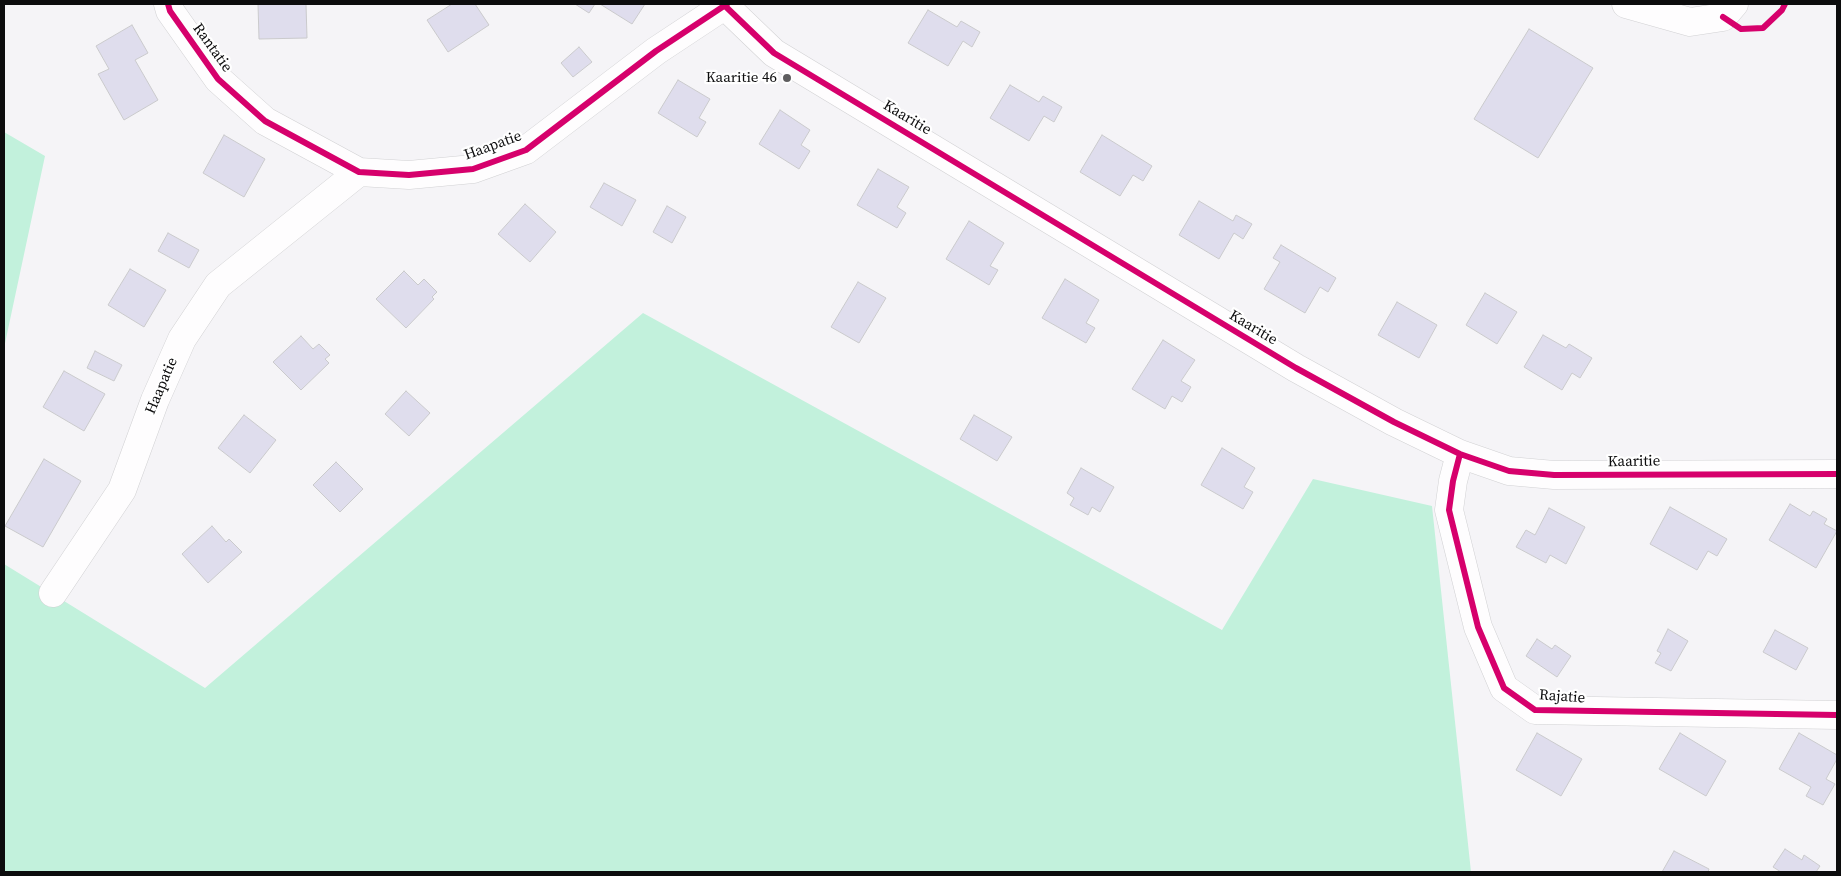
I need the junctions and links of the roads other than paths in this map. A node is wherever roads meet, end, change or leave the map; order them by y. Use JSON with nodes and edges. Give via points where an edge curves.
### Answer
{"nodes":[{"id":1,"x":168,"y":4,"type":"edge"},
{"id":2,"x":724,"y":4,"type":"edge"},
{"id":3,"x":1626,"y":4,"type":"edge"},
{"id":4,"x":1734,"y":4,"type":"edge"},
{"id":5,"x":265,"y":121,"type":"joint"},
{"id":6,"x":359,"y":172,"type":"junction"},
{"id":7,"x":1460,"y":454,"type":"junction"},
{"id":8,"x":1837,"y":474,"type":"edge"},
{"id":9,"x":53,"y":593,"type":"dead end"},
{"id":10,"x":1837,"y":714,"type":"edge"}],
"edges":[{"from":1,"to":5,"type":"street","name":"Rantatie","via":[[218,79]]},
{"from":2,"to":6,"type":"street","name":"Haapatie","via":[[656,51],[526,150],[473,169],[409,175]]},
{"from":2,"to":7,"type":"street","name":"Kaaritie","via":[[774,53],[1296,368]]},
{"from":3,"to":4,"type":"street","via":[[1690,22],[1722,17]]},
{"from":5,"to":6,"type":"street","name":"Haapatie"},
{"from":6,"to":9,"type":"street","name":"Haapatie","via":[[218,285],[182,339],[155,400],[122,490]]},
{"from":7,"to":8,"type":"street","name":"Kaaritie","via":[[1509,471],[1554,475]]},
{"from":7,"to":10,"type":"street","name":"Rajatie","via":[[1450,510],[1478,627],[1504,688],[1535,710]]}]}
